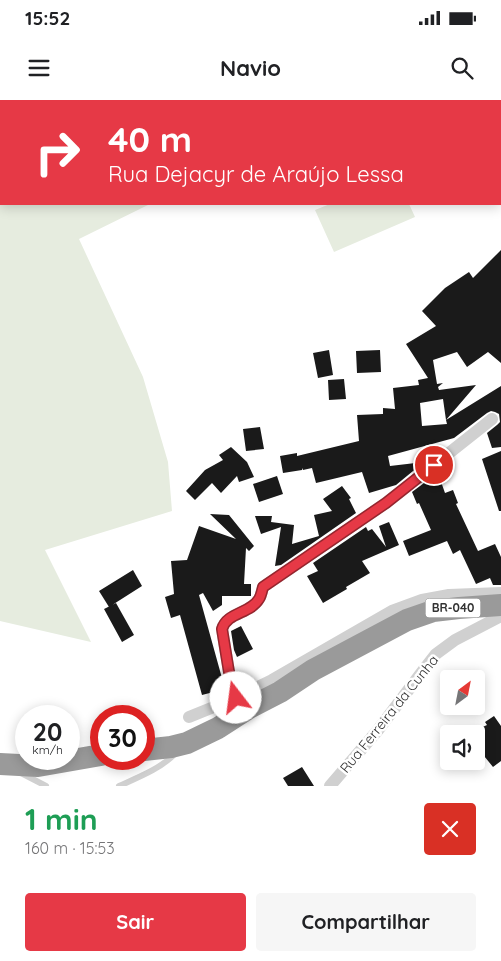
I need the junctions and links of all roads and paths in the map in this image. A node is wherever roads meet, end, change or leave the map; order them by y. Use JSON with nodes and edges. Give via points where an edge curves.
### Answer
{"nodes":[{"id":1,"x":492,"y":419,"type":"dead end"},
{"id":2,"x":501,"y":593,"type":"edge"},
{"id":3,"x":501,"y":604,"type":"edge"},
{"id":4,"x":501,"y":616,"type":"edge"},
{"id":5,"x":276,"y":686,"type":"junction"},
{"id":6,"x":236,"y":698,"type":"junction"},
{"id":7,"x":189,"y":717,"type":"dead end"},
{"id":8,"x":179,"y":745,"type":"junction"},
{"id":9,"x":155,"y":748,"type":"edge"},
{"id":10,"x":90,"y":759,"type":"edge"},
{"id":11,"x":2,"y":764,"type":"edge"},
{"id":12,"x":42,"y":776,"type":"edge"},
{"id":13,"x":119,"y":786,"type":"edge"},
{"id":14,"x":330,"y":786,"type":"edge"}],
"edges":[{"from":1,"to":6,"type":"street","via":[[386,503],[263,587],[259,599],[250,608],[227,620],[222,629]]},
{"from":2,"to":5,"type":"street","via":[[449,594],[392,611]]},
{"from":3,"to":5,"type":"highway","number":"BR-040","via":[[433,612],[407,620]]},
{"from":4,"to":14,"type":"street","name":"Rua Ferreira da Cunha","via":[[436,654]]},
{"from":5,"to":6,"type":"street"},
{"from":5,"to":8,"type":"highway","number":"BR-040","via":[[250,708],[218,728]]},
{"from":6,"to":7,"type":"street"},
{"from":8,"to":9,"type":"highway","number":"BR-040"},
{"from":8,"to":13,"type":"lane","via":[[170,759]]},
{"from":10,"to":12,"type":"highway"},
{"from":11,"to":12,"type":"highway"}]}
